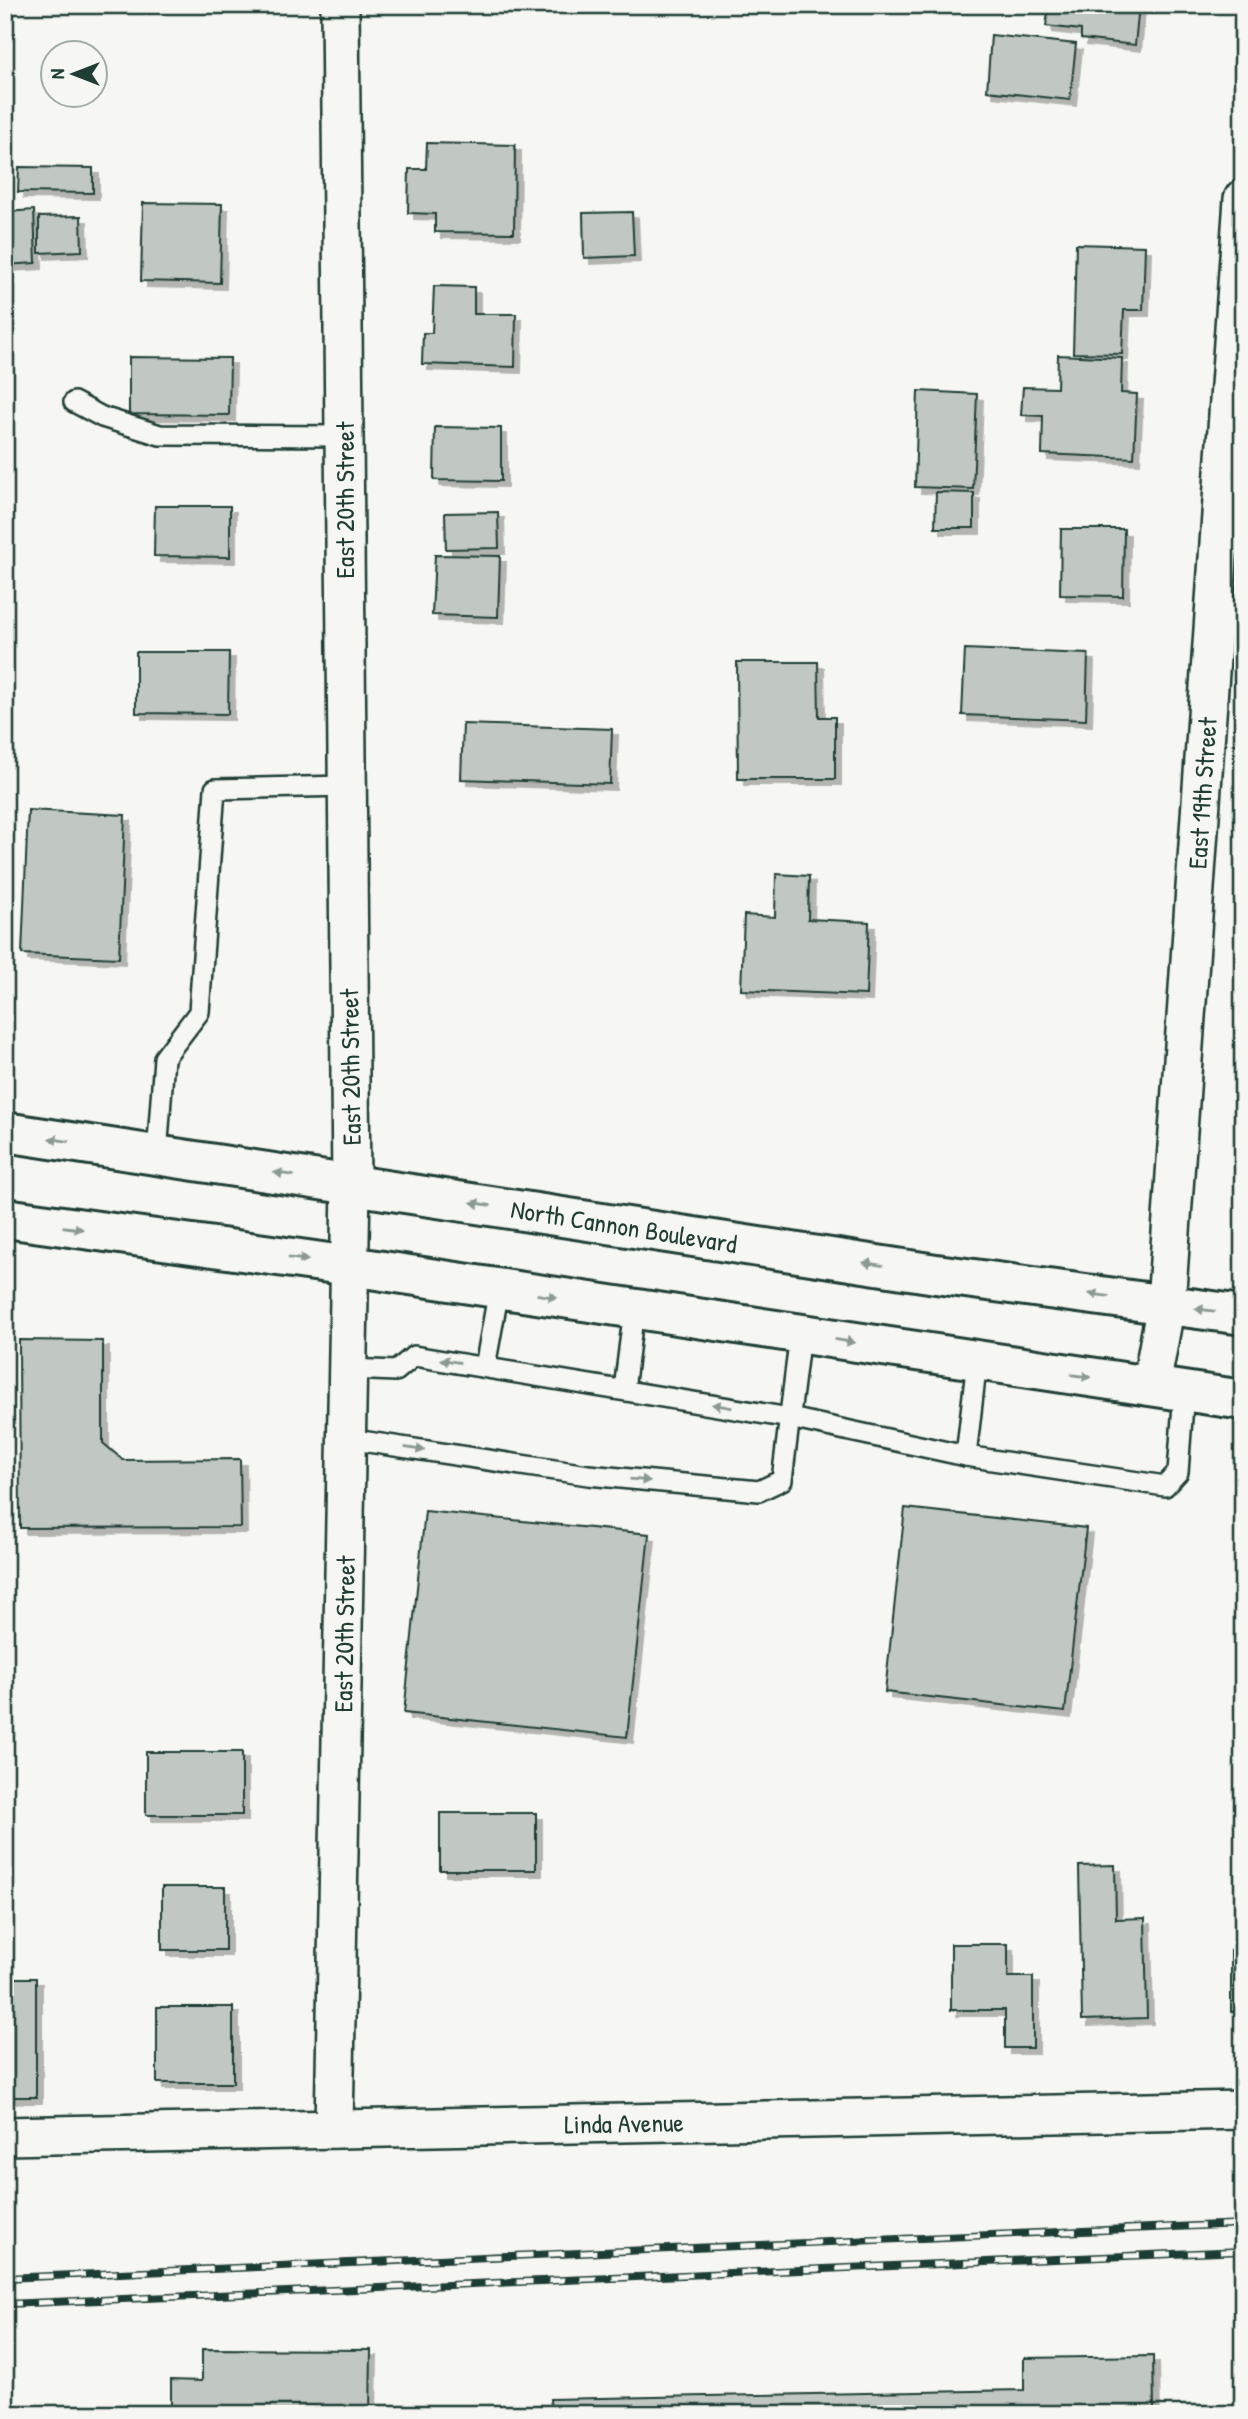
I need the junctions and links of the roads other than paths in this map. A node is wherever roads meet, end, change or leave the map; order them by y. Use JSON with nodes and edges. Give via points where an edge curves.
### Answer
{"nodes":[{"id":1,"x":340,"y":5,"type":"edge"},
{"id":2,"x":1243,"y":199,"type":"edge"},
{"id":3,"x":1238,"y":349,"type":"edge"},
{"id":4,"x":74,"y":402,"type":"dead end"},
{"id":5,"x":343,"y":436,"type":"junction"},
{"id":6,"x":347,"y":786,"type":"junction"},
{"id":7,"x":5,"y":1132,"type":"edge"},
{"id":8,"x":157,"y":1155,"type":"junction"},
{"id":9,"x":351,"y":1185,"type":"junction"},
{"id":10,"x":5,"y":1218,"type":"edge"},
{"id":11,"x":351,"y":1266,"type":"junction"},
{"id":12,"x":499,"y":1289,"type":"junction"},
{"id":13,"x":1166,"y":1304,"type":"junction"},
{"id":14,"x":634,"y":1309,"type":"junction"},
{"id":15,"x":1243,"y":1315,"type":"edge"},
{"id":16,"x":800,"y":1334,"type":"junction"},
{"id":17,"x":976,"y":1360,"type":"junction"},
{"id":18,"x":485,"y":1367,"type":"junction"},
{"id":19,"x":349,"y":1368,"type":"junction"},
{"id":20,"x":1167,"y":1389,"type":"junction"},
{"id":21,"x":624,"y":1390,"type":"junction"},
{"id":22,"x":1243,"y":1400,"type":"edge"},
{"id":23,"x":790,"y":1418,"type":"junction"},
{"id":24,"x":348,"y":1439,"type":"junction"},
{"id":25,"x":966,"y":1455,"type":"junction"},
{"id":26,"x":1243,"y":2110,"type":"edge"},
{"id":27,"x":334,"y":2129,"type":"junction"},
{"id":28,"x":5,"y":2136,"type":"edge"}],
"edges":[{"from":1,"to":5,"type":"street","name":"East 20th Street"},
{"from":2,"to":3,"type":"street","name":"East 19th Street"},
{"from":3,"to":13,"type":"street","name":"East 19th Street"},
{"from":4,"to":5,"type":"lane","via":[[103,417],[160,435]]},
{"from":5,"to":6,"type":"street","name":"East 20th Street"},
{"from":6,"to":8,"type":"lane","via":[[215,789],[199,1012],[164,1058]]},
{"from":6,"to":9,"type":"street","name":"East 20th Street"},
{"from":8,"to":7,"type":"main road","name":"North Cannon Boulevard","one_way":true},
{"from":9,"to":8,"type":"main road","name":"North Cannon Boulevard","one_way":true},
{"from":9,"to":11,"type":"street","name":"East 20th Street"},
{"from":13,"to":9,"type":"main road","name":"North Cannon Boulevard","one_way":true,"via":[[936,1274]]},
{"from":10,"to":11,"type":"main road","one_way":true},
{"from":11,"to":12,"type":"main road"},
{"from":11,"to":19,"type":"street","name":"East 20th Street"},
{"from":12,"to":14,"type":"main road","one_way":true},
{"from":12,"to":18,"type":"lane"},
{"from":15,"to":13,"type":"main road","name":"North Cannon Boulevard","one_way":true},
{"from":13,"to":20,"type":"street","name":"East 19th Street"},
{"from":14,"to":16,"type":"main road"},
{"from":14,"to":21,"type":"lane"},
{"from":16,"to":17,"type":"main road","one_way":true},
{"from":16,"to":23,"type":"lane"},
{"from":17,"to":20,"type":"main road","one_way":true},
{"from":17,"to":25,"type":"lane"},
{"from":18,"to":19,"type":"lane","one_way":true,"via":[[414,1356],[396,1371]]},
{"from":18,"to":21,"type":"lane"},
{"from":19,"to":24,"type":"street","name":"East 20th Street"},
{"from":20,"to":22,"type":"main road"},
{"from":20,"to":25,"type":"lane","via":[[1178,1472],[1165,1486]]},
{"from":23,"to":21,"type":"lane","one_way":true},
{"from":24,"to":23,"type":"lane","one_way":true,"via":[[588,1475],[760,1491],[782,1480]]},
{"from":23,"to":25,"type":"lane"},
{"from":24,"to":27,"type":"street","name":"East 20th Street"},
{"from":26,"to":27,"type":"street","name":"Linda Avenue"},
{"from":27,"to":28,"type":"street","name":"Linda Avenue"}]}
